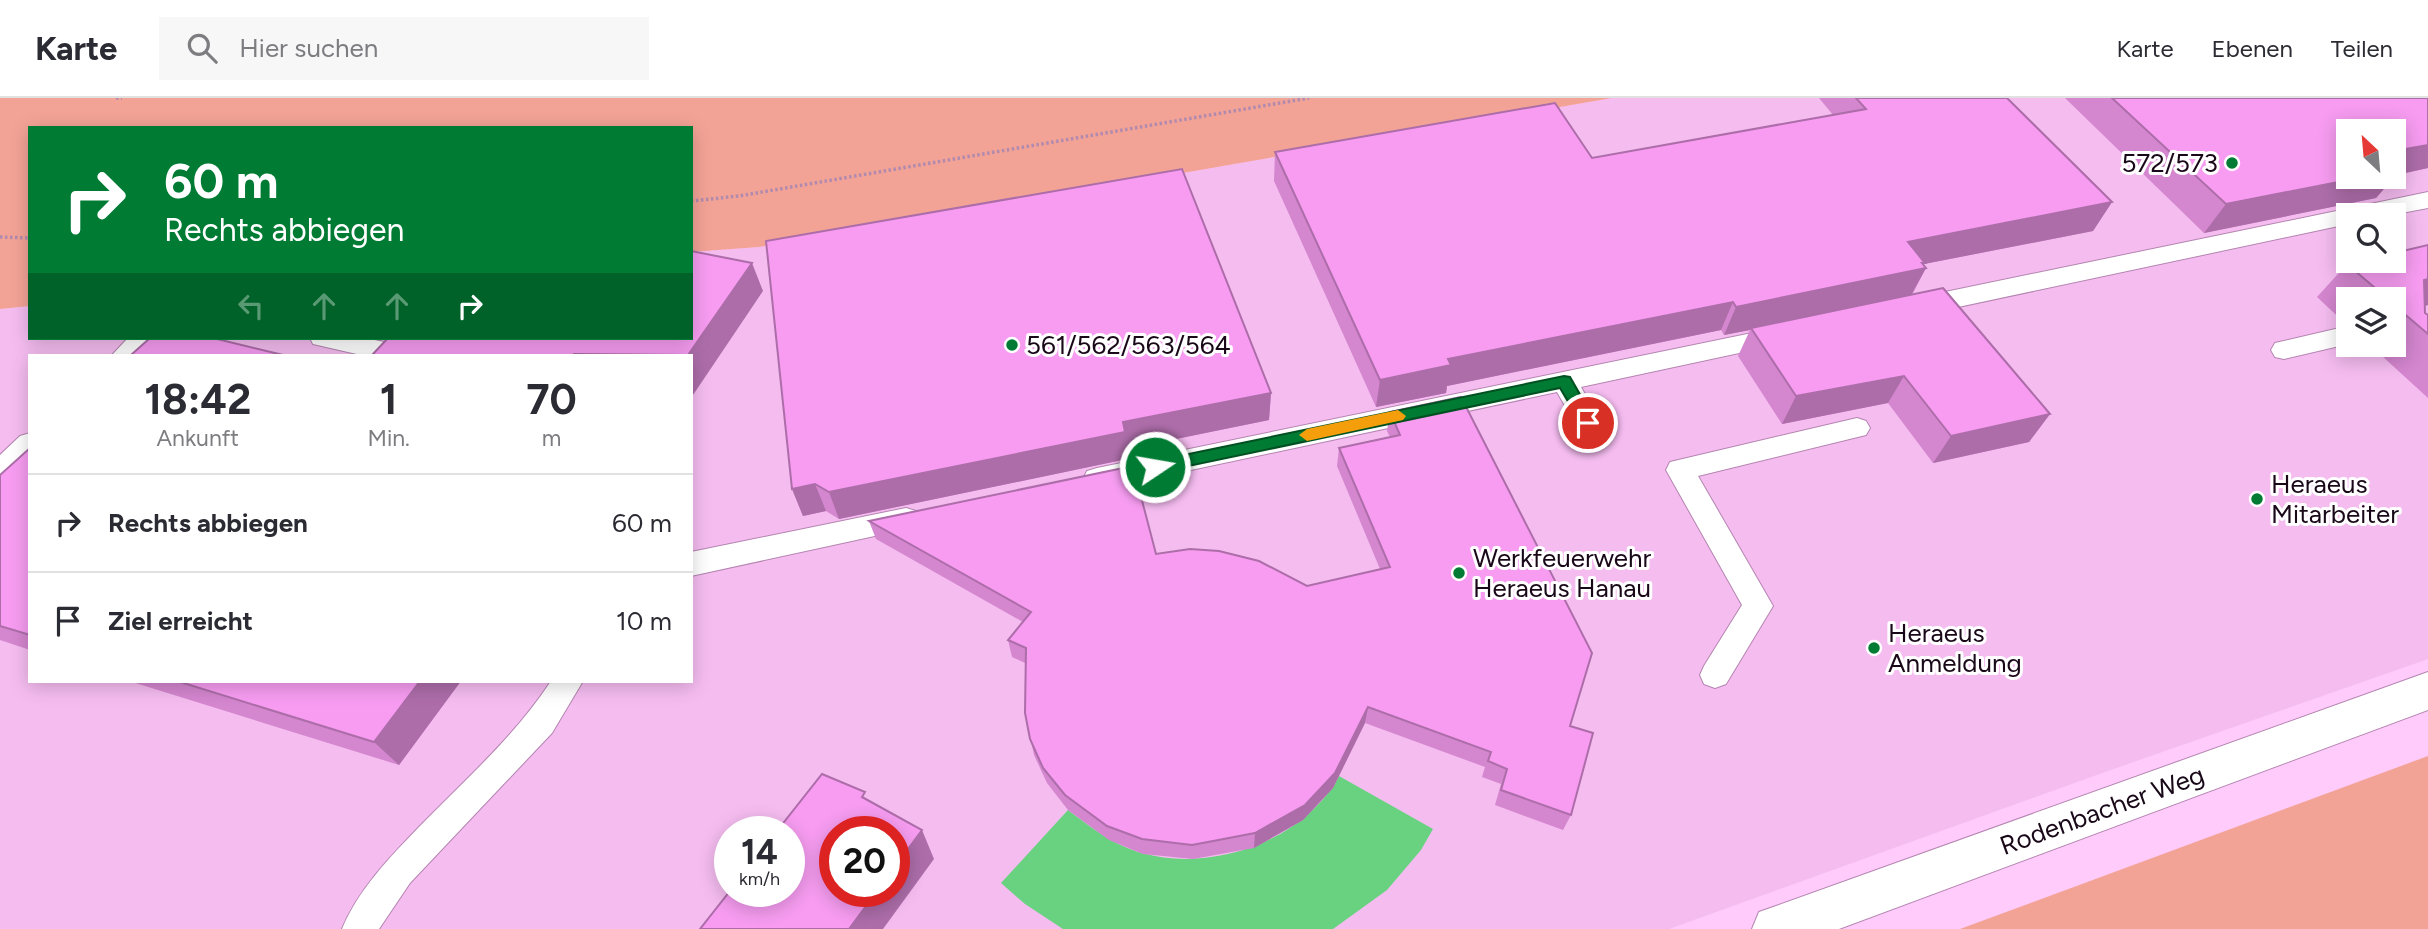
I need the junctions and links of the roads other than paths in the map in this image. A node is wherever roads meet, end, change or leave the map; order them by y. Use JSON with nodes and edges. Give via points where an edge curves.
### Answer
{"nodes":[{"id":1,"x":2428,"y":200,"type":"edge"},
{"id":2,"x":2406,"y":205,"type":"edge"},
{"id":3,"x":2336,"y":219,"type":"edge"},
{"id":4,"x":1899,"y":311,"type":"edge"},
{"id":5,"x":1804,"y":331,"type":"edge"},
{"id":6,"x":2336,"y":338,"type":"edge"},
{"id":7,"x":142,"y":340,"type":"edge"},
{"id":8,"x":331,"y":340,"type":"edge"},
{"id":9,"x":2284,"y":350,"type":"dead end"},
{"id":10,"x":126,"y":354,"type":"edge"},
{"id":11,"x":399,"y":354,"type":"edge"},
{"id":12,"x":1564,"y":381,"type":"junction"},
{"id":13,"x":1588,"y":423,"type":"dead end"},
{"id":14,"x":1857,"y":428,"type":"dead end"},
{"id":15,"x":28,"y":445,"type":"edge"},
{"id":16,"x":0,"y":471,"type":"edge"},
{"id":17,"x":1073,"y":484,"type":"edge"},
{"id":18,"x":937,"y":512,"type":"edge"},
{"id":19,"x":693,"y":564,"type":"edge"},
{"id":20,"x":1715,"y":675,"type":"dead end"},
{"id":21,"x":567,"y":683,"type":"edge"},
{"id":22,"x":2428,"y":691,"type":"edge"},
{"id":23,"x":359,"y":929,"type":"edge"},
{"id":24,"x":1776,"y":929,"type":"edge"}],
"edges":[{"from":1,"to":2,"type":"lane"},
{"from":3,"to":4,"type":"lane"},
{"from":5,"to":12,"type":"lane"},
{"from":6,"to":9,"type":"lane"},
{"from":7,"to":10,"type":"lane"},
{"from":8,"to":11,"type":"lane"},
{"from":12,"to":13,"type":"lane"},
{"from":12,"to":17,"type":"lane"},
{"from":14,"to":20,"type":"lane","via":[[1680,470],[1758,606]]},
{"from":15,"to":16,"type":"lane"},
{"from":18,"to":19,"type":"lane"},
{"from":21,"to":23,"type":"lane","via":[[541,723],[398,873]]},
{"from":22,"to":24,"type":"street","name":"Rodenbacher Weg"}]}
